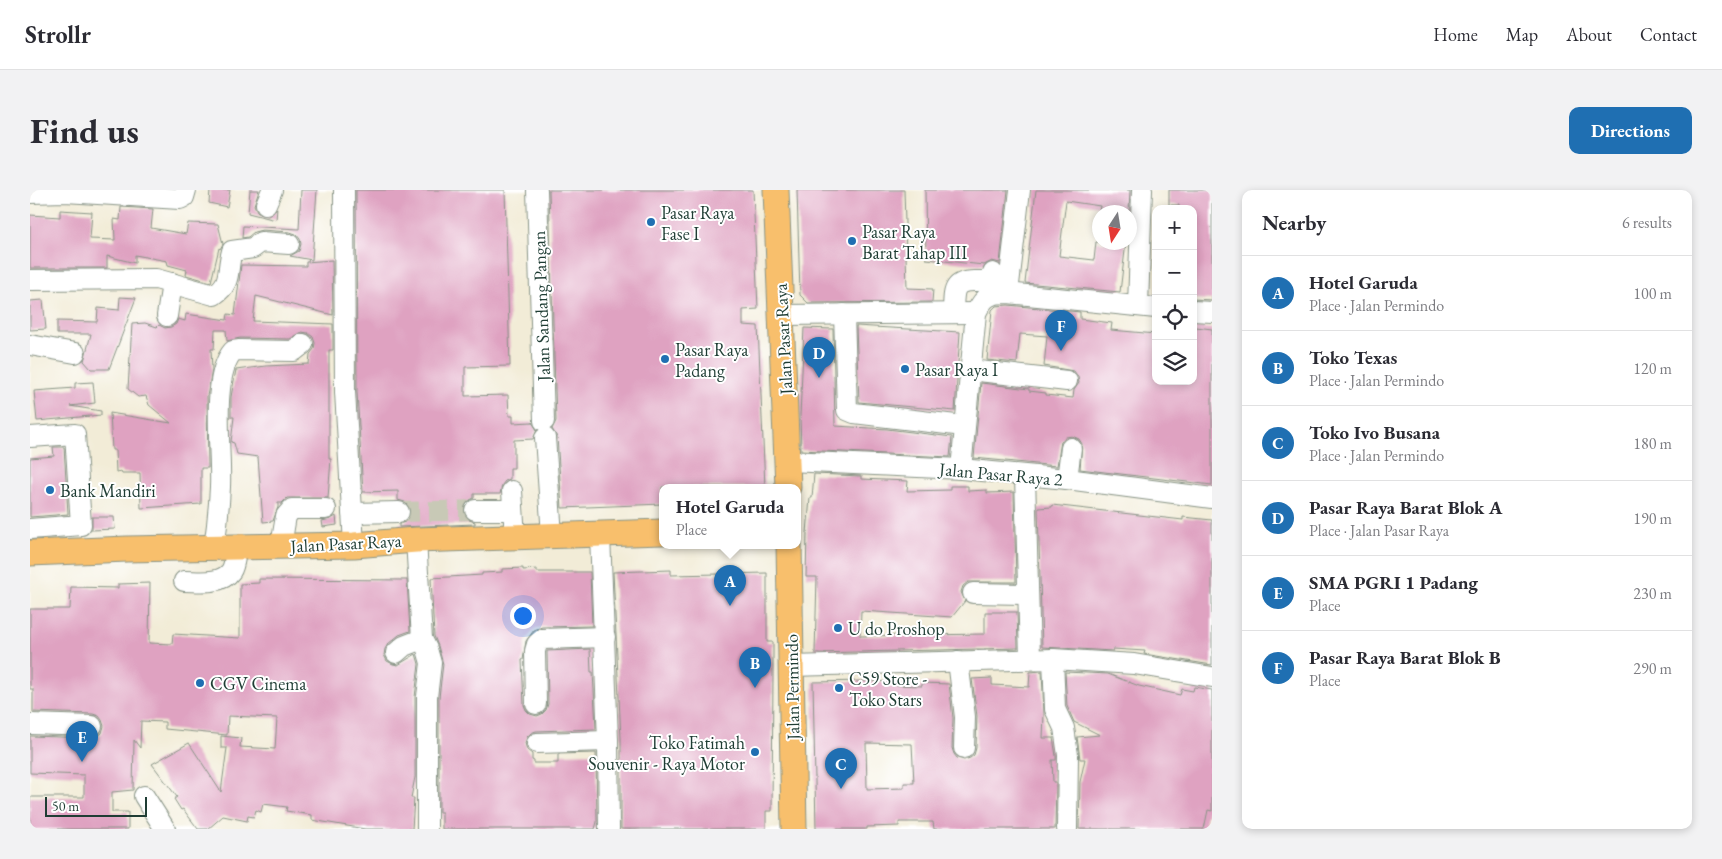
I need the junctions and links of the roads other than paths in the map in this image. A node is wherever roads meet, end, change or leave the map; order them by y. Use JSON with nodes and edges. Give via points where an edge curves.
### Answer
{"nodes":[{"id":1,"x":186,"y":190,"type":"edge"},
{"id":2,"x":344,"y":190,"type":"edge"},
{"id":3,"x":537,"y":190,"type":"edge"},
{"id":4,"x":776,"y":190,"type":"edge"},
{"id":5,"x":1020,"y":190,"type":"edge"},
{"id":6,"x":1142,"y":190,"type":"edge"},
{"id":7,"x":30,"y":193,"type":"edge"},
{"id":8,"x":289,"y":244,"type":"dead end"},
{"id":9,"x":993,"y":273,"type":"dead end"},
{"id":10,"x":30,"y":280,"type":"edge"},
{"id":11,"x":172,"y":283,"type":"junction"},
{"id":12,"x":1008,"y":293,"type":"junction"},
{"id":13,"x":1147,"y":307,"type":"edge"},
{"id":14,"x":1197,"y":311,"type":"edge"},
{"id":15,"x":1212,"y":312,"type":"edge"},
{"id":16,"x":953,"y":313,"type":"junction"},
{"id":17,"x":976,"y":313,"type":"junction"},
{"id":18,"x":844,"y":314,"type":"junction"},
{"id":19,"x":782,"y":315,"type":"junction"},
{"id":20,"x":167,"y":316,"type":"dead end"},
{"id":21,"x":30,"y":344,"type":"edge"},
{"id":22,"x":303,"y":344,"type":"dead end"},
{"id":23,"x":75,"y":353,"type":"dead end"},
{"id":24,"x":970,"y":370,"type":"junction"},
{"id":25,"x":1067,"y":380,"type":"dead end"},
{"id":26,"x":964,"y":426,"type":"junction"},
{"id":27,"x":30,"y":437,"type":"edge"},
{"id":28,"x":1071,"y":448,"type":"dead end"},
{"id":29,"x":788,"y":461,"type":"junction"},
{"id":30,"x":961,"y":469,"type":"junction"},
{"id":31,"x":1025,"y":476,"type":"junction"},
{"id":32,"x":1067,"y":479,"type":"junction"},
{"id":33,"x":788,"y":484,"type":"edge"},
{"id":34,"x":1212,"y":498,"type":"edge"},
{"id":35,"x":326,"y":509,"type":"dead end"},
{"id":36,"x":475,"y":510,"type":"tunnel mouth"},
{"id":37,"x":399,"y":512,"type":"tunnel mouth"},
{"id":38,"x":352,"y":513,"type":"junction"},
{"id":39,"x":30,"y":529,"type":"edge"},
{"id":40,"x":659,"y":532,"type":"edge"},
{"id":41,"x":552,"y":535,"type":"junction"},
{"id":42,"x":600,"y":535,"type":"junction"},
{"id":43,"x":516,"y":537,"type":"junction"},
{"id":44,"x":416,"y":540,"type":"junction"},
{"id":45,"x":354,"y":545,"type":"junction"},
{"id":46,"x":280,"y":546,"type":"junction"},
{"id":47,"x":226,"y":548,"type":"junction"},
{"id":48,"x":789,"y":549,"type":"edge"},
{"id":49,"x":30,"y":553,"type":"edge"},
{"id":50,"x":184,"y":581,"type":"dead end"},
{"id":51,"x":972,"y":593,"type":"dead end"},
{"id":52,"x":1027,"y":594,"type":"junction"},
{"id":53,"x":605,"y":637,"type":"junction"},
{"id":54,"x":422,"y":639,"type":"junction"},
{"id":55,"x":396,"y":653,"type":"dead end"},
{"id":56,"x":1030,"y":658,"type":"junction"},
{"id":57,"x":1053,"y":659,"type":"junction"},
{"id":58,"x":958,"y":661,"type":"junction"},
{"id":59,"x":792,"y":666,"type":"junction"},
{"id":60,"x":1212,"y":677,"type":"edge"},
{"id":61,"x":536,"y":704,"type":"dead end"},
{"id":62,"x":30,"y":724,"type":"edge"},
{"id":63,"x":92,"y":726,"type":"dead end"},
{"id":64,"x":608,"y":741,"type":"junction"},
{"id":65,"x":537,"y":743,"type":"dead end"},
{"id":66,"x":964,"y":748,"type":"dead end"},
{"id":67,"x":144,"y":796,"type":"dead end"},
{"id":68,"x":165,"y":829,"type":"edge"},
{"id":69,"x":428,"y":829,"type":"edge"},
{"id":70,"x":609,"y":829,"type":"edge"},
{"id":71,"x":794,"y":829,"type":"edge"},
{"id":72,"x":1067,"y":829,"type":"edge"}],
"edges":[{"from":1,"to":7,"type":"street","via":[[180,200],[65,192]]},
{"from":2,"to":38,"type":"street","via":[[345,392]]},
{"from":3,"to":41,"type":"street","name":"Jalan Sandang Pangan","via":[[545,436]]},
{"from":4,"to":19,"type":"main road","name":"Jalan Pasar Raya"},
{"from":5,"to":12,"type":"street"},
{"from":6,"to":13,"type":"street"},
{"from":8,"to":11,"type":"street","via":[[260,242],[253,248],[232,251],[228,280],[224,288],[214,294]]},
{"from":9,"to":16,"type":"street","via":[[993,280],[968,280],[956,287]]},
{"from":10,"to":11,"type":"street","via":[[156,279]]},
{"from":11,"to":20,"type":"street"},
{"from":12,"to":13,"type":"street"},
{"from":12,"to":17,"type":"street","via":[[987,297]]},
{"from":14,"to":15,"type":"street"},
{"from":16,"to":17,"type":"street"},
{"from":16,"to":18,"type":"street"},
{"from":17,"to":24,"type":"street"},
{"from":18,"to":19,"type":"street"},
{"from":18,"to":26,"type":"street","via":[[847,410]]},
{"from":19,"to":29,"type":"main road","name":"Jalan Pasar Raya"},
{"from":21,"to":23,"type":"street"},
{"from":22,"to":47,"type":"street","via":[[294,351],[240,350],[228,356],[220,385],[220,486]]},
{"from":24,"to":25,"type":"street"},
{"from":24,"to":26,"type":"street"},
{"from":26,"to":30,"type":"street"},
{"from":27,"to":39,"type":"street","via":[[75,434],[81,525]]},
{"from":28,"to":32,"type":"street"},
{"from":29,"to":30,"type":"street","name":"Jalan Pasar Raya 2"},
{"from":29,"to":33,"type":"main road","name":"Jalan Pasar Raya"},
{"from":30,"to":31,"type":"street","name":"Jalan Pasar Raya 2"},
{"from":31,"to":32,"type":"street","name":"Jalan Pasar Raya 2"},
{"from":31,"to":52,"type":"street"},
{"from":32,"to":34,"type":"street","name":"Jalan Pasar Raya 2"},
{"from":35,"to":46,"type":"street","via":[[292,509],[286,516]]},
{"from":36,"to":43,"type":"street","via":[[512,500]]},
{"from":37,"to":38,"type":"street"},
{"from":38,"to":45,"type":"street"},
{"from":40,"to":42,"type":"main road","name":"Jalan Pasar Raya"},
{"from":41,"to":42,"type":"main road","name":"Jalan Pasar Raya"},
{"from":41,"to":43,"type":"main road","name":"Jalan Pasar Raya"},
{"from":42,"to":53,"type":"street"},
{"from":43,"to":44,"type":"main road","name":"Jalan Pasar Raya"},
{"from":44,"to":45,"type":"main road","name":"Jalan Pasar Raya"},
{"from":44,"to":54,"type":"street"},
{"from":45,"to":46,"type":"main road","name":"Jalan Pasar Raya"},
{"from":46,"to":47,"type":"main road","name":"Jalan Pasar Raya"},
{"from":47,"to":49,"type":"main road","name":"Jalan Pasar Raya"},
{"from":47,"to":50,"type":"street","via":[[231,571],[222,579]]},
{"from":48,"to":59,"type":"main road","name":"Jalan Permindo"},
{"from":51,"to":52,"type":"street"},
{"from":52,"to":56,"type":"street"},
{"from":53,"to":61,"type":"street","via":[[542,639],[535,651]]},
{"from":53,"to":64,"type":"street"},
{"from":54,"to":55,"type":"street"},
{"from":54,"to":69,"type":"street","via":[[430,663],[427,697]]},
{"from":56,"to":57,"type":"street"},
{"from":56,"to":58,"type":"street"},
{"from":57,"to":60,"type":"street","via":[[1134,664]]},
{"from":57,"to":72,"type":"street","via":[[1055,709],[1064,728],[1068,755]]},
{"from":58,"to":59,"type":"street"},
{"from":58,"to":66,"type":"street","via":[[965,717]]},
{"from":59,"to":71,"type":"main road","name":"Jalan Permindo"},
{"from":62,"to":63,"type":"street"},
{"from":64,"to":65,"type":"street"},
{"from":64,"to":70,"type":"street"},
{"from":67,"to":68,"type":"street"}]}
